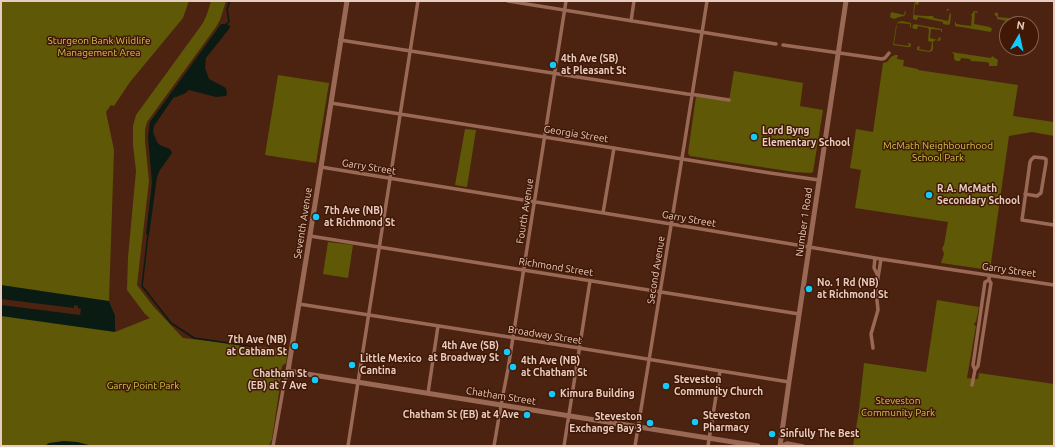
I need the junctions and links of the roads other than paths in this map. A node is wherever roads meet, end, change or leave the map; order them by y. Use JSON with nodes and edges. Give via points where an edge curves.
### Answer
{"nodes":[{"id":1,"x":346,"y":1,"type":"edge"},
{"id":2,"x":418,"y":1,"type":"edge"},
{"id":3,"x":508,"y":1,"type":"edge"},
{"id":4,"x":566,"y":1,"type":"edge"},
{"id":5,"x":634,"y":1,"type":"edge"},
{"id":6,"x":707,"y":1,"type":"edge"},
{"id":7,"x":846,"y":1,"type":"edge"},
{"id":8,"x":565,"y":10,"type":"junction"},
{"id":9,"x":631,"y":22,"type":"junction"},
{"id":10,"x":702,"y":32,"type":"junction"},
{"id":11,"x":340,"y":40,"type":"junction"},
{"id":12,"x":776,"y":44,"type":"dead end"},
{"id":13,"x":783,"y":45,"type":"dead end"},
{"id":14,"x":411,"y":50,"type":"junction"},
{"id":15,"x":838,"y":53,"type":"junction"},
{"id":16,"x":889,"y":53,"type":"dead end"},
{"id":17,"x":555,"y":73,"type":"junction"},
{"id":18,"x":692,"y":94,"type":"junction"},
{"id":19,"x":729,"y":100,"type":"dead end"},
{"id":20,"x":331,"y":103,"type":"junction"},
{"id":21,"x":400,"y":113,"type":"junction"},
{"id":22,"x":545,"y":137,"type":"junction"},
{"id":23,"x":614,"y":148,"type":"junction"},
{"id":24,"x":682,"y":159,"type":"junction"},
{"id":25,"x":321,"y":167,"type":"junction"},
{"id":26,"x":390,"y":179,"type":"junction"},
{"id":27,"x":819,"y":180,"type":"junction"},
{"id":28,"x":1025,"y":194,"type":"junction"},
{"id":29,"x":535,"y":202,"type":"junction"},
{"id":30,"x":603,"y":213,"type":"junction"},
{"id":31,"x":672,"y":224,"type":"junction"},
{"id":32,"x":1054,"y":225,"type":"edge"},
{"id":33,"x":310,"y":236,"type":"junction"},
{"id":34,"x":379,"y":247,"type":"junction"},
{"id":35,"x":809,"y":248,"type":"junction"},
{"id":36,"x":875,"y":258,"type":"junction"},
{"id":37,"x":881,"y":259,"type":"junction"},
{"id":38,"x":524,"y":270,"type":"junction"},
{"id":39,"x":989,"y":275,"type":"junction"},
{"id":40,"x":878,"y":276,"type":"junction"},
{"id":41,"x":590,"y":281,"type":"junction"},
{"id":42,"x":1054,"y":285,"type":"edge"},
{"id":43,"x":660,"y":292,"type":"junction"},
{"id":44,"x":299,"y":304,"type":"junction"},
{"id":45,"x":799,"y":314,"type":"junction"},
{"id":46,"x":368,"y":315,"type":"junction"},
{"id":47,"x":438,"y":326,"type":"junction"},
{"id":48,"x":513,"y":338,"type":"junction"},
{"id":49,"x":579,"y":348,"type":"junction"},
{"id":50,"x":873,"y":348,"type":"dead end"},
{"id":51,"x":649,"y":360,"type":"junction"},
{"id":52,"x":288,"y":371,"type":"junction"},
{"id":53,"x":720,"y":371,"type":"junction"},
{"id":54,"x":358,"y":382,"type":"junction"},
{"id":55,"x":789,"y":382,"type":"junction"},
{"id":56,"x":972,"y":385,"type":"dead end"},
{"id":57,"x":428,"y":393,"type":"junction"},
{"id":58,"x":501,"y":405,"type":"junction"},
{"id":59,"x":569,"y":415,"type":"junction"},
{"id":60,"x":638,"y":427,"type":"junction"},
{"id":61,"x":709,"y":438,"type":"junction"},
{"id":62,"x":273,"y":446,"type":"edge"},
{"id":63,"x":348,"y":446,"type":"edge"},
{"id":64,"x":494,"y":446,"type":"edge"},
{"id":65,"x":564,"y":446,"type":"edge"},
{"id":66,"x":635,"y":446,"type":"edge"},
{"id":67,"x":708,"y":446,"type":"edge"},
{"id":68,"x":758,"y":446,"type":"edge"},
{"id":69,"x":780,"y":446,"type":"edge"},
{"id":70,"x":803,"y":446,"type":"edge"}],
"edges":[{"from":1,"to":11,"type":"street","name":"Seventh Avenue"},
{"from":2,"to":14,"type":"street"},
{"from":3,"to":8,"type":"street"},
{"from":4,"to":8,"type":"street","name":"Fourth Avenue"},
{"from":5,"to":9,"type":"street"},
{"from":6,"to":10,"type":"street","name":"Second Avenue"},
{"from":7,"to":15,"type":"street","name":"Number 1 Road"},
{"from":8,"to":9,"type":"street"},
{"from":8,"to":17,"type":"street","name":"Fourth Avenue"},
{"from":9,"to":10,"type":"street"},
{"from":10,"to":12,"type":"street"},
{"from":10,"to":18,"type":"street","name":"Second Avenue"},
{"from":11,"to":14,"type":"street"},
{"from":11,"to":20,"type":"street","name":"Seventh Avenue"},
{"from":13,"to":15,"type":"street"},
{"from":14,"to":17,"type":"street"},
{"from":14,"to":21,"type":"street"},
{"from":15,"to":16,"type":"street","via":[[882,59]]},
{"from":15,"to":27,"type":"street","name":"Number 1 Road"},
{"from":17,"to":18,"type":"street"},
{"from":17,"to":22,"type":"street","name":"Fourth Avenue"},
{"from":18,"to":19,"type":"street"},
{"from":18,"to":24,"type":"street","name":"Second Avenue"},
{"from":20,"to":21,"type":"street","name":"Georgia Street"},
{"from":20,"to":25,"type":"street","name":"Seventh Avenue"},
{"from":21,"to":22,"type":"street","name":"Georgia Street"},
{"from":21,"to":26,"type":"street"},
{"from":22,"to":23,"type":"street","name":"Georgia Street"},
{"from":22,"to":29,"type":"street","name":"Fourth Avenue"},
{"from":23,"to":24,"type":"street","name":"Georgia Street"},
{"from":23,"to":30,"type":"street"},
{"from":24,"to":27,"type":"street","name":"Georgia Street"},
{"from":24,"to":31,"type":"street","name":"Second Avenue"},
{"from":25,"to":26,"type":"street","name":"Garry Street"},
{"from":25,"to":33,"type":"street","name":"Seventh Avenue"},
{"from":26,"to":29,"type":"street","name":"Garry Street"},
{"from":26,"to":34,"type":"street"},
{"from":27,"to":35,"type":"street","name":"Number 1 Road"},
{"from":28,"to":28,"type":"street","via":[[1031,160],[1034,157],[1044,158],[1046,163],[1041,193],[1037,196]]},
{"from":28,"to":32,"type":"street","via":[[1022,220]]},
{"from":29,"to":30,"type":"street","name":"Garry Street"},
{"from":29,"to":38,"type":"street","name":"Fourth Avenue"},
{"from":30,"to":31,"type":"street","name":"Garry Street"},
{"from":31,"to":35,"type":"street","name":"Garry Street"},
{"from":31,"to":43,"type":"street","name":"Second Avenue"},
{"from":33,"to":34,"type":"street","name":"Richmond Street"},
{"from":33,"to":44,"type":"street","name":"Seventh Avenue"},
{"from":34,"to":38,"type":"street","name":"Richmond Street"},
{"from":34,"to":46,"type":"street"},
{"from":35,"to":36,"type":"street","name":"Garry Street"},
{"from":35,"to":45,"type":"street","name":"Number 1 Road"},
{"from":36,"to":37,"type":"street","name":"Garry Street"},
{"from":36,"to":40,"type":"street","via":[[874,268]]},
{"from":37,"to":39,"type":"street","name":"Garry Street"},
{"from":37,"to":40,"type":"street"},
{"from":38,"to":41,"type":"street","name":"Richmond Street"},
{"from":38,"to":48,"type":"street","name":"Fourth Avenue"},
{"from":39,"to":42,"type":"street","name":"Garry Street"},
{"from":39,"to":56,"type":"street","via":[[991,283],[978,366]]},
{"from":40,"to":50,"type":"street","via":[[878,310],[871,334]]},
{"from":41,"to":43,"type":"street","name":"Richmond Street"},
{"from":41,"to":49,"type":"street"},
{"from":43,"to":45,"type":"street","name":"Richmond Street"},
{"from":43,"to":51,"type":"street","name":"Second Avenue"},
{"from":44,"to":46,"type":"street","name":"Broadway Street"},
{"from":44,"to":52,"type":"street","name":"Seventh Avenue"},
{"from":45,"to":55,"type":"street","name":"Number 1 Road"},
{"from":46,"to":47,"type":"street","name":"Broadway Street"},
{"from":46,"to":54,"type":"street"},
{"from":47,"to":48,"type":"street","name":"Broadway Street"},
{"from":47,"to":57,"type":"street"},
{"from":48,"to":49,"type":"street","name":"Broadway Street"},
{"from":48,"to":58,"type":"street","name":"Fourth Avenue"},
{"from":49,"to":51,"type":"street","name":"Broadway Street"},
{"from":49,"to":59,"type":"street"},
{"from":51,"to":53,"type":"street","name":"Broadway Street"},
{"from":51,"to":60,"type":"street","name":"Second Avenue"},
{"from":52,"to":54,"type":"street","name":"Chatham Street"},
{"from":52,"to":62,"type":"street","name":"Seventh Avenue"},
{"from":53,"to":55,"type":"street","name":"Broadway Street"},
{"from":53,"to":61,"type":"street"},
{"from":54,"to":57,"type":"street","name":"Chatham Street"},
{"from":54,"to":63,"type":"street"},
{"from":55,"to":69,"type":"street","name":"Number 1 Road"},
{"from":57,"to":58,"type":"street","name":"Chatham Street"},
{"from":58,"to":59,"type":"street","name":"Chatham Street"},
{"from":58,"to":64,"type":"street","name":"Fourth Avenue"},
{"from":59,"to":60,"type":"street","name":"Chatham Street"},
{"from":59,"to":65,"type":"street"},
{"from":60,"to":61,"type":"street","name":"Chatham Street"},
{"from":60,"to":66,"type":"street","name":"Second Avenue"},
{"from":61,"to":67,"type":"street"},
{"from":61,"to":68,"type":"street","name":"Chatham Street"},
{"from":69,"to":70,"type":"street","via":[[787,443]]}]}
